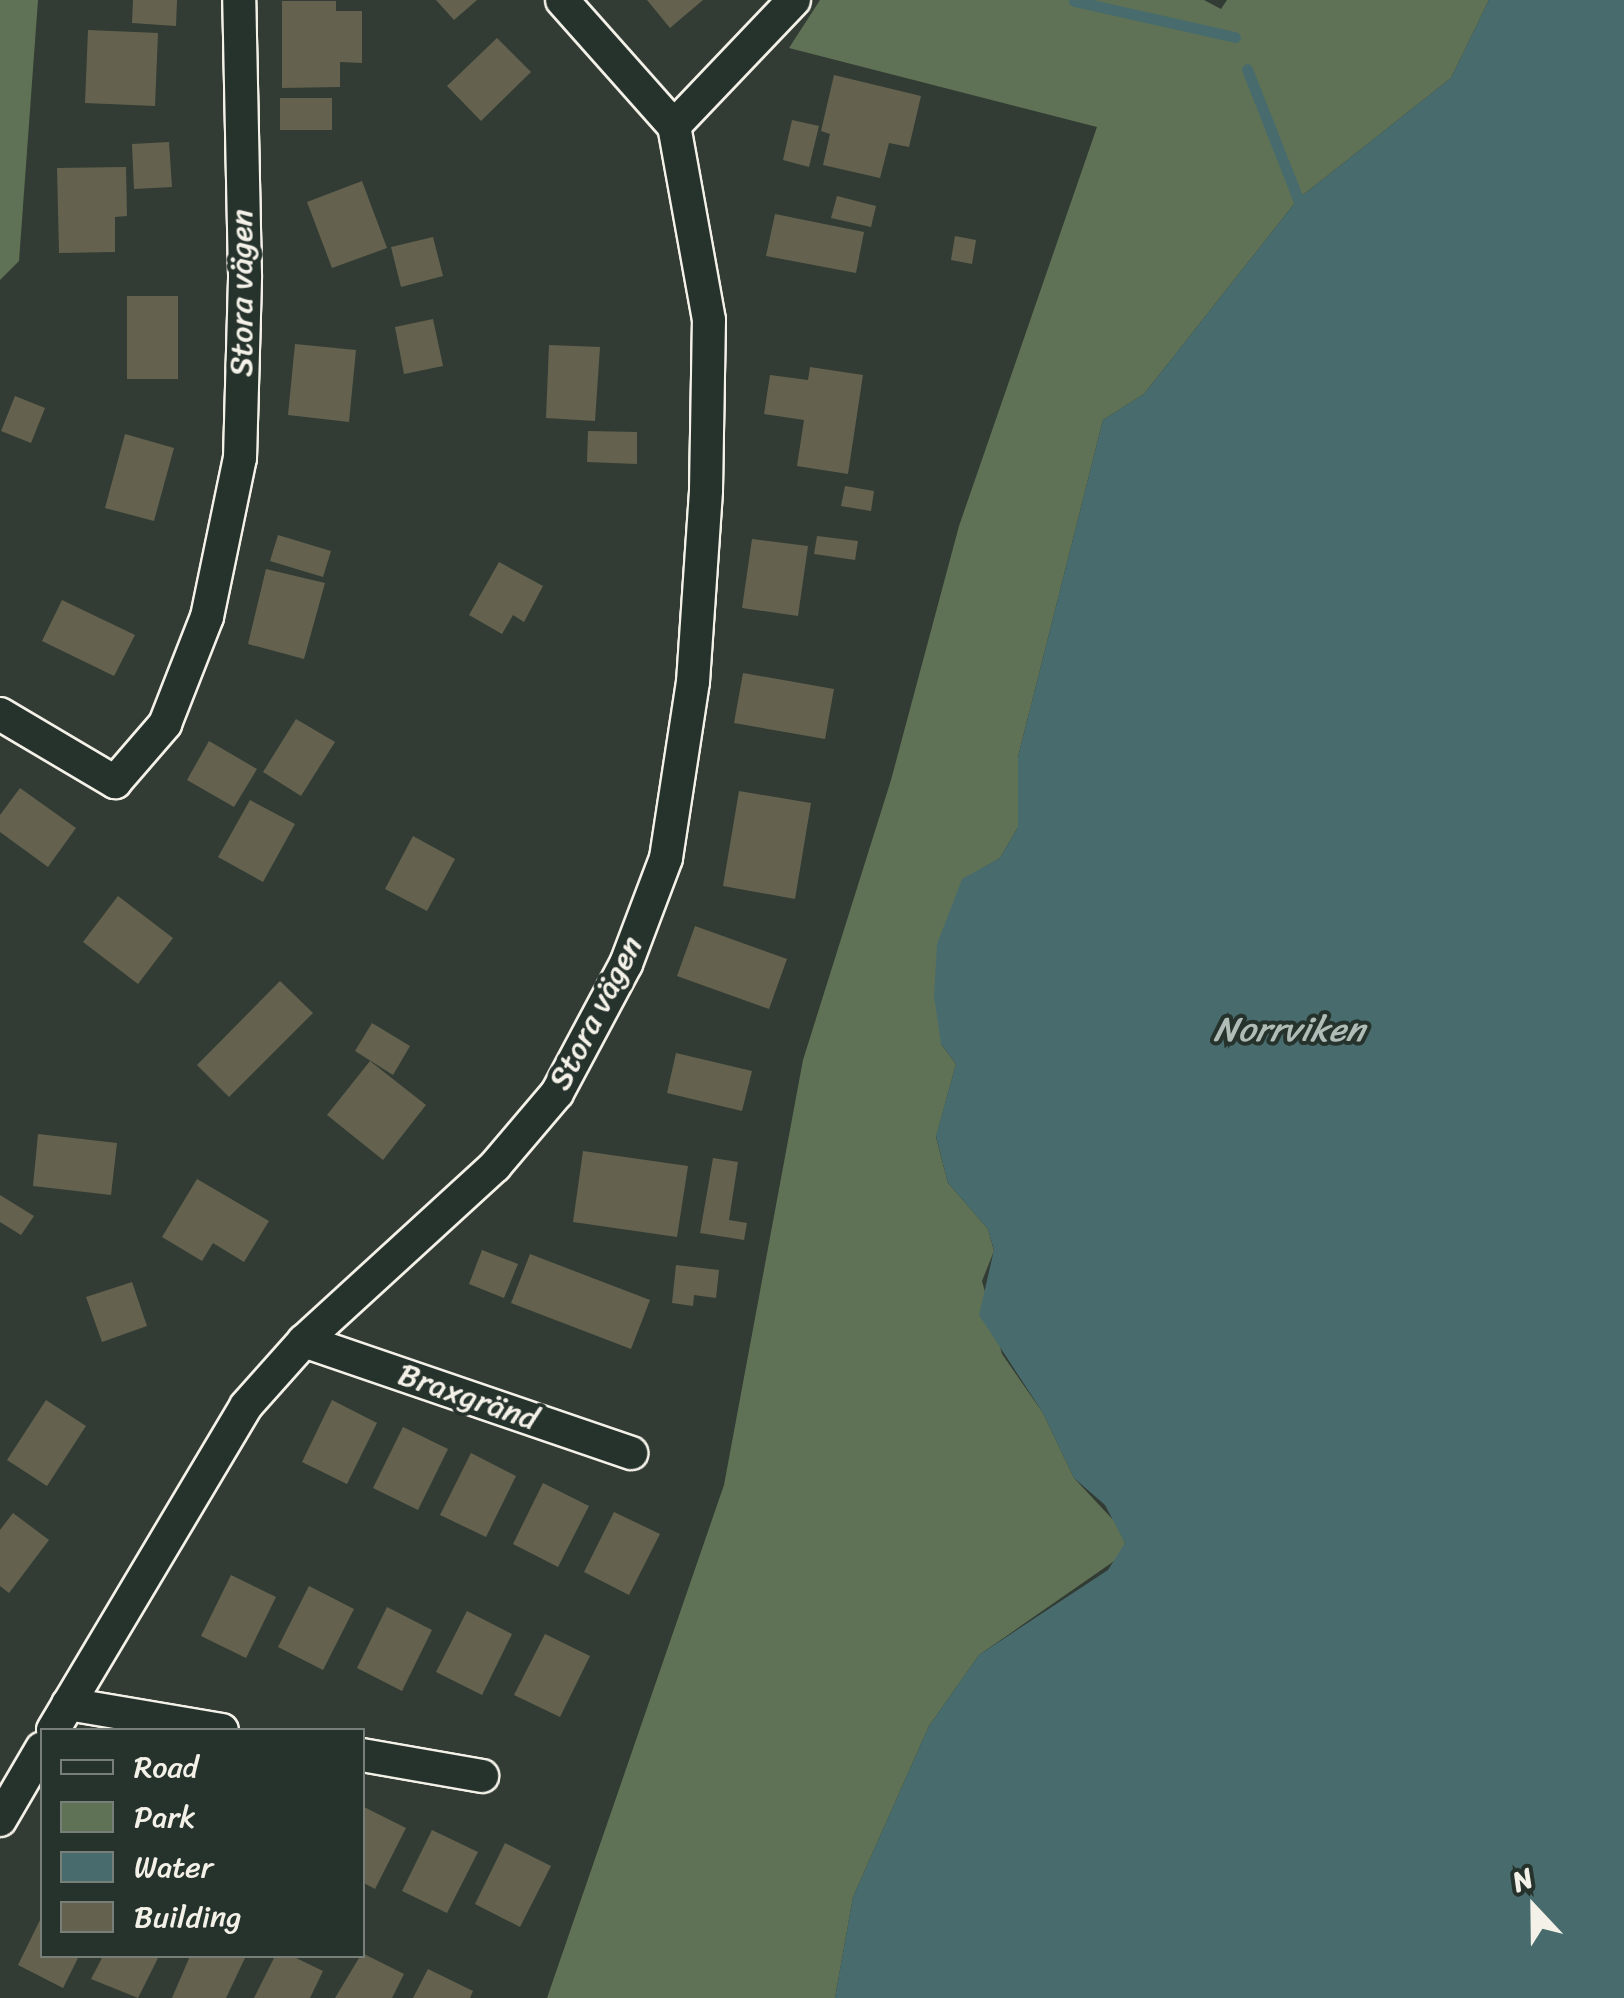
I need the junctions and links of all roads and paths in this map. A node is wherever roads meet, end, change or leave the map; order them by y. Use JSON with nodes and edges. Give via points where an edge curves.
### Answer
{"nodes":[{"id":1,"x":240,"y":0,"type":"edge"},
{"id":2,"x":562,"y":0,"type":"edge"},
{"id":3,"x":794,"y":0,"type":"edge"},
{"id":4,"x":674,"y":126,"type":"junction"},
{"id":5,"x":0,"y":714,"type":"edge"},
{"id":6,"x":304,"y":1341,"type":"junction"},
{"id":7,"x":631,"y":1453,"type":"dead end"},
{"id":8,"x":60,"y":1717,"type":"edge"},
{"id":9,"x":197,"y":1728,"type":"edge"},
{"id":10,"x":40,"y":1751,"type":"edge"},
{"id":11,"x":365,"y":1756,"type":"edge"},
{"id":12,"x":482,"y":1776,"type":"dead end"},
{"id":13,"x":0,"y":1820,"type":"edge"}],
"edges":[{"from":1,"to":5,"type":"street","name":"Stora vägen","via":[[240,458],[208,617],[165,724],[116,782]]},
{"from":2,"to":4,"type":"street"},
{"from":3,"to":4,"type":"street"},
{"from":4,"to":6,"type":"street","name":"Stora vägen","via":[[710,320],[693,682],[666,858],[626,964],[556,1093],[495,1166]]},
{"from":6,"to":7,"type":"street","name":"Braxgränd"},
{"from":6,"to":8,"type":"street","name":"Stora vägen","via":[[246,1406]]},
{"from":8,"to":9,"type":"street"},
{"from":10,"to":13,"type":"street"},
{"from":11,"to":12,"type":"street"}]}
